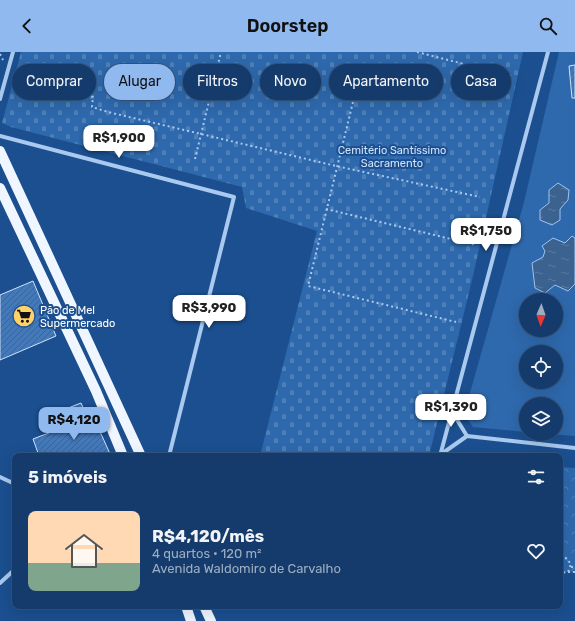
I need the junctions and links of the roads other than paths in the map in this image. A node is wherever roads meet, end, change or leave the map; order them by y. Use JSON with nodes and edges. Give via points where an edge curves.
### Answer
{"nodes":[{"id":1,"x":13,"y":52,"type":"edge"},
{"id":2,"x":548,"y":52,"type":"edge"},
{"id":3,"x":0,"y":99,"type":"edge"},
{"id":4,"x":0,"y":136,"type":"edge"},
{"id":5,"x":0,"y":151,"type":"edge"},
{"id":6,"x":0,"y":188,"type":"edge"},
{"id":7,"x":451,"y":410,"type":"junction"},
{"id":8,"x":467,"y":436,"type":"junction"},
{"id":9,"x":575,"y":448,"type":"edge"},
{"id":10,"x":123,"y":453,"type":"edge"},
{"id":11,"x":140,"y":453,"type":"edge"},
{"id":12,"x":170,"y":453,"type":"edge"},
{"id":13,"x":441,"y":453,"type":"edge"},
{"id":14,"x":444,"y":453,"type":"edge"},
{"id":15,"x":0,"y":478,"type":"edge"},
{"id":16,"x":12,"y":483,"type":"edge"},
{"id":17,"x":12,"y":572,"type":"edge"},
{"id":18,"x":0,"y":583,"type":"edge"},
{"id":19,"x":187,"y":609,"type":"edge"},
{"id":20,"x":205,"y":609,"type":"edge"},
{"id":21,"x":208,"y":620,"type":"edge"},
{"id":22,"x":192,"y":621,"type":"edge"}],
"edges":[{"from":1,"to":3,"type":"street"},
{"from":2,"to":7,"type":"street"},
{"from":4,"to":12,"type":"street","via":[[234,197]]},
{"from":5,"to":11,"type":"main road"},
{"from":6,"to":10,"type":"main road","via":[[93,384]]},
{"from":7,"to":8,"type":"street"},
{"from":7,"to":13,"type":"street"},
{"from":8,"to":9,"type":"street"},
{"from":8,"to":14,"type":"street"},
{"from":15,"to":16,"type":"street"},
{"from":17,"to":18,"type":"street"},
{"from":19,"to":22,"type":"main road"},
{"from":20,"to":21,"type":"main road"}]}
